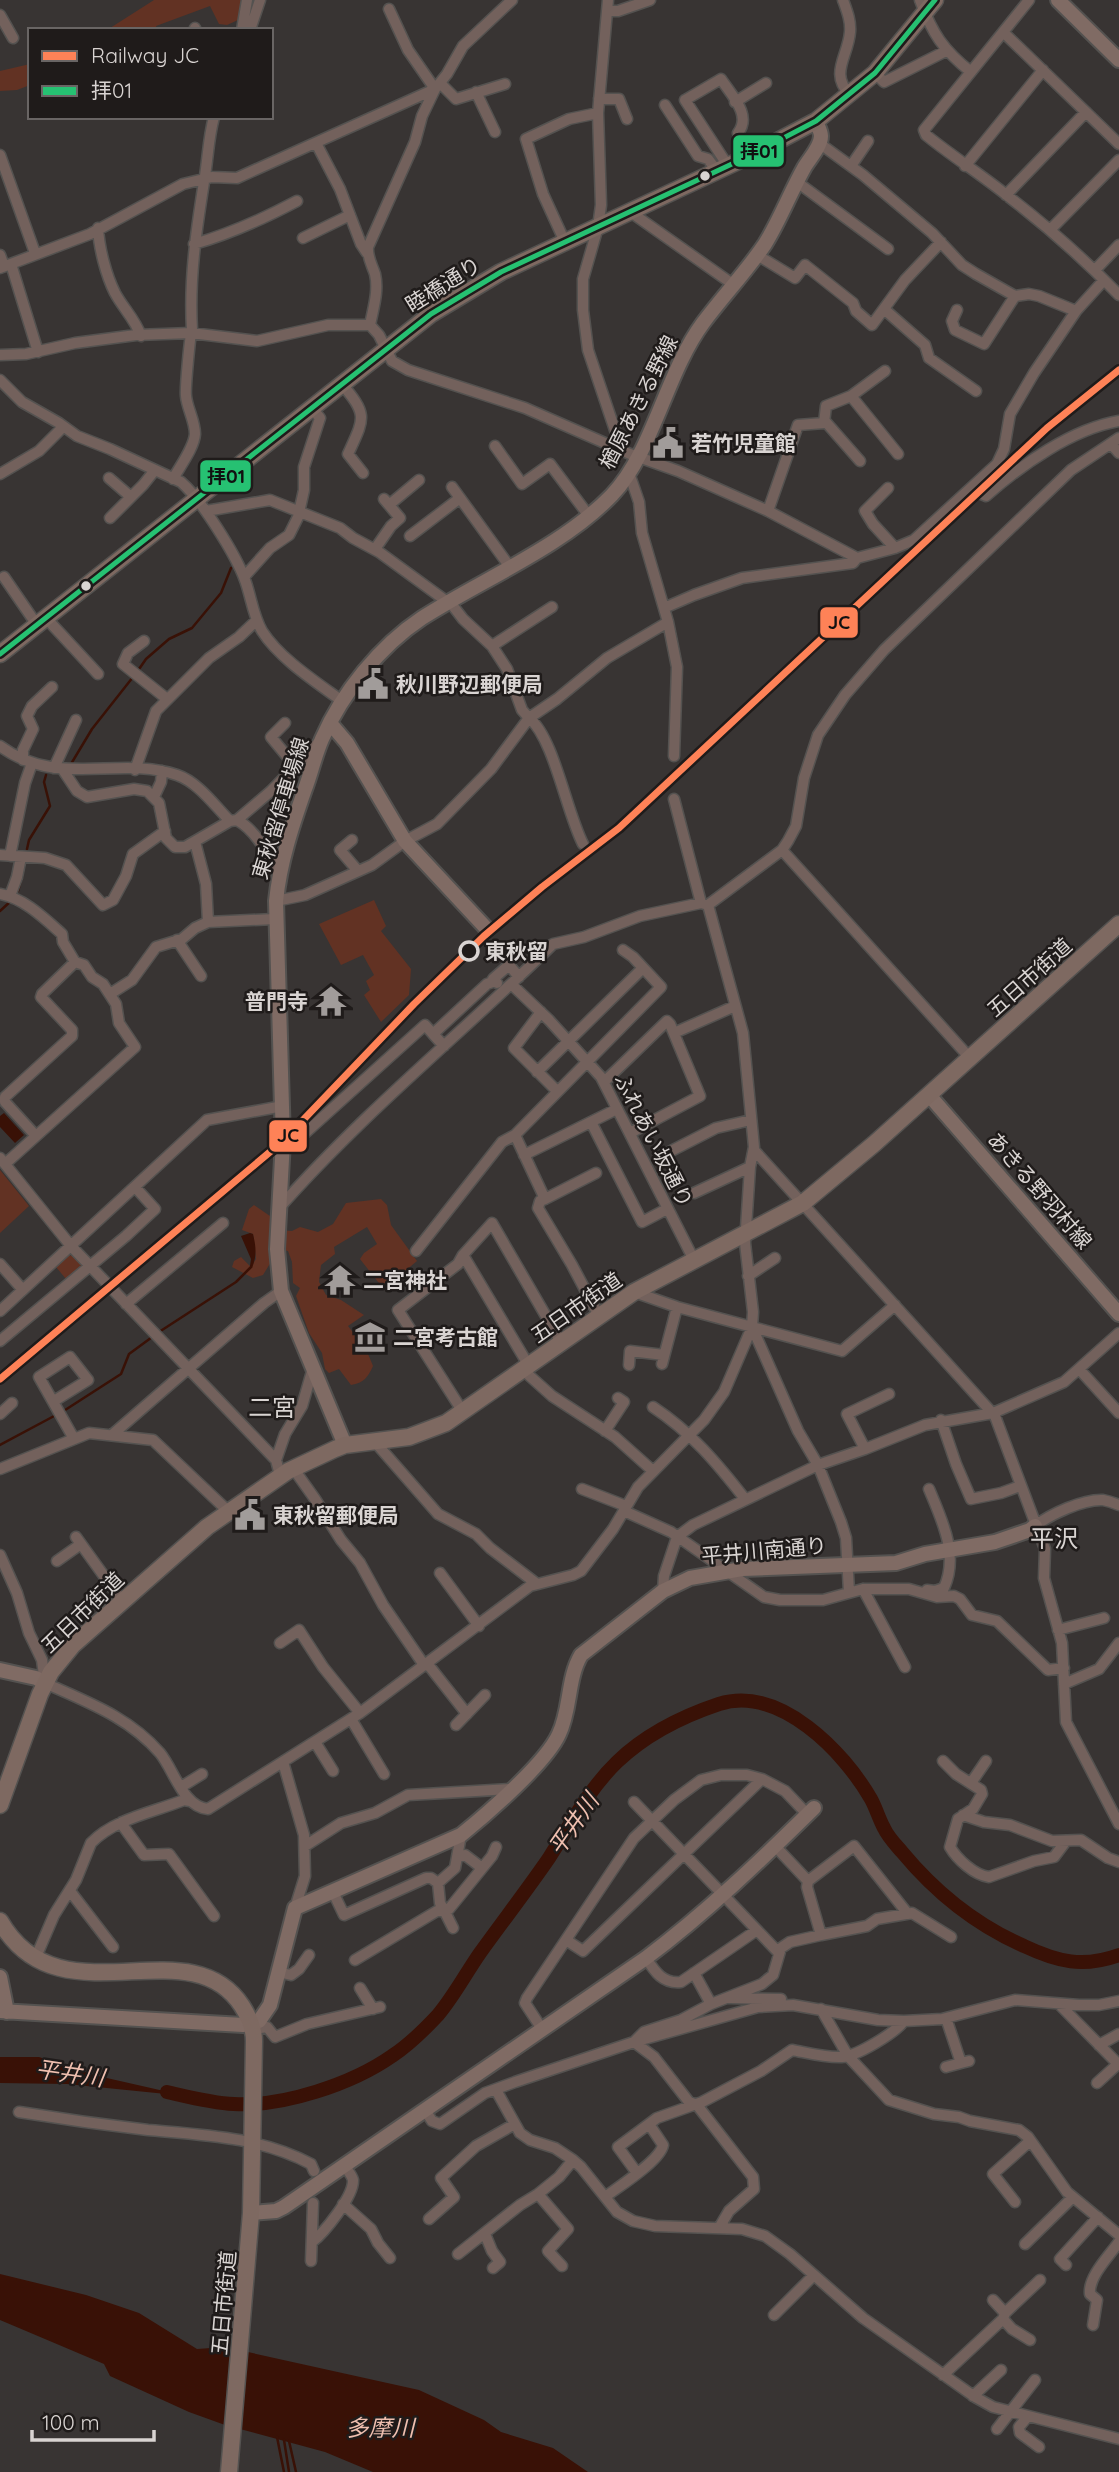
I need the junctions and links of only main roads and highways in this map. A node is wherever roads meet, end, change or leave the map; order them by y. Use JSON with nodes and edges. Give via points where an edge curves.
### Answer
{"nodes":[{"id":1,"x":1058,"y":0,"type":"edge"},
{"id":2,"x":927,"y":4,"type":"edge"},
{"id":3,"x":1119,"y":60,"type":"edge"},
{"id":4,"x":816,"y":121,"type":"junction"},
{"id":5,"x":0,"y":654,"type":"edge"},
{"id":6,"x":330,"y":723,"type":"junction"},
{"id":7,"x":1119,"y":924,"type":"edge"},
{"id":8,"x":485,"y":926,"type":"dead end"},
{"id":9,"x":929,"y":1095,"type":"junction"},
{"id":10,"x":1119,"y":1314,"type":"edge"},
{"id":11,"x":345,"y":1445,"type":"junction"},
{"id":12,"x":1035,"y":1526,"type":"road end"},
{"id":13,"x":0,"y":1670,"type":"edge"},
{"id":14,"x":44,"y":1683,"type":"junction"},
{"id":15,"x":0,"y":1805,"type":"edge"},
{"id":16,"x":811,"y":1811,"type":"road end"},
{"id":17,"x":0,"y":1921,"type":"edge"},
{"id":18,"x":0,"y":1977,"type":"edge"},
{"id":19,"x":4,"y":2012,"type":"edge"},
{"id":20,"x":252,"y":2026,"type":"junction"},
{"id":21,"x":251,"y":2213,"type":"junction"},
{"id":22,"x":229,"y":2472,"type":"edge"}],
"edges":[{"from":1,"to":3,"type":"main road"},
{"from":2,"to":4,"type":"main road","name":"睦橋通り","via":[[874,73]]},
{"from":4,"to":5,"type":"main road","name":"睦橋通り","via":[[475,286],[431,314],[311,407],[202,504]]},
{"from":4,"to":6,"type":"main road","name":"楢原あきる野線","via":[[819,143],[766,242],[703,323],[678,364],[638,456],[615,492],[589,516],[406,629],[342,701]]},
{"from":6,"to":8,"type":"main road","name":"東秋留停車場線","via":[[347,743],[405,841]]},
{"from":6,"to":11,"type":"main road","name":"東秋留停車場線","via":[[294,821],[276,901],[283,1106],[277,1249],[281,1291]]},
{"from":7,"to":9,"type":"main road","name":"五日市街道"},
{"from":9,"to":10,"type":"main road","name":"あきる野羽村線"},
{"from":9,"to":11,"type":"main road","name":"五日市街道","via":[[803,1203],[634,1292],[463,1412],[409,1437]]},
{"from":11,"to":14,"type":"main road","name":"五日市街道","via":[[283,1468],[228,1511],[66,1652]]},
{"from":12,"to":20,"type":"main road","name":"平井川南通り","via":[[995,1542],[896,1563],[727,1571],[690,1578],[663,1591],[581,1656],[559,1735],[529,1772],[461,1835],[295,1908],[268,2010]]},
{"from":13,"to":14,"type":"main road"},
{"from":14,"to":15,"type":"main road","name":"五日市街道"},
{"from":16,"to":21,"type":"main road","via":[[724,1894],[646,1958],[279,2210]]},
{"from":17,"to":20,"type":"main road","via":[[16,1942],[55,1966],[81,1973],[173,1970],[206,1977],[233,1995]]},
{"from":18,"to":19,"type":"main road"},
{"from":19,"to":20,"type":"main road"},
{"from":20,"to":21,"type":"main road","name":"五日市街道"},
{"from":21,"to":22,"type":"main road","name":"五日市街道"}]}
